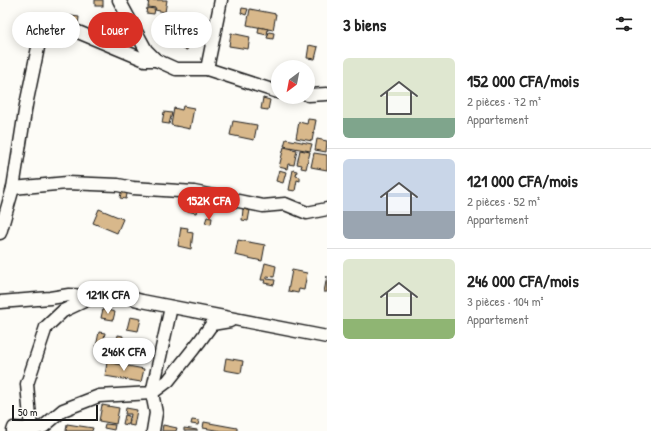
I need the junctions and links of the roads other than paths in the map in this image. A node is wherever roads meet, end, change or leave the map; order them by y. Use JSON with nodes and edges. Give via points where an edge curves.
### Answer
{"nodes":[{"id":1,"x":119,"y":0,"type":"edge"},
{"id":2,"x":221,"y":0,"type":"edge"},
{"id":3,"x":156,"y":60,"type":"junction"},
{"id":4,"x":207,"y":69,"type":"junction"},
{"id":5,"x":271,"y":90,"type":"edge"},
{"id":6,"x":327,"y":91,"type":"edge"},
{"id":7,"x":315,"y":94,"type":"edge"},
{"id":8,"x":13,"y":188,"type":"junction"},
{"id":9,"x":327,"y":209,"type":"edge"},
{"id":10,"x":0,"y":233,"type":"edge"},
{"id":11,"x":91,"y":296,"type":"junction"},
{"id":12,"x":0,"y":302,"type":"edge"},
{"id":13,"x":171,"y":307,"type":"junction"},
{"id":14,"x":239,"y":320,"type":"junction"},
{"id":15,"x":327,"y":337,"type":"edge"},
{"id":16,"x":152,"y":393,"type":"junction"},
{"id":17,"x":31,"y":429,"type":"junction"},
{"id":18,"x":13,"y":431,"type":"edge"},
{"id":19,"x":153,"y":431,"type":"edge"}],
"edges":[{"from":1,"to":3,"type":"street","via":[[146,50]]},
{"from":2,"to":4,"type":"street"},
{"from":3,"to":4,"type":"street","via":[[176,69]]},
{"from":3,"to":8,"type":"street","via":[[145,60],[78,32],[65,30],[40,38]]},
{"from":4,"to":5,"type":"street"},
{"from":6,"to":7,"type":"street"},
{"from":8,"to":9,"type":"street","via":[[67,183],[118,185],[194,192],[263,206],[284,204],[307,213]]},
{"from":8,"to":10,"type":"street"},
{"from":11,"to":12,"type":"street","via":[[69,294]]},
{"from":11,"to":13,"type":"street","via":[[101,293],[115,294]]},
{"from":11,"to":17,"type":"street","via":[[62,311],[46,327],[27,384]]},
{"from":13,"to":14,"type":"street"},
{"from":13,"to":16,"type":"street"},
{"from":14,"to":15,"type":"street"},
{"from":14,"to":16,"type":"street","via":[[212,324],[168,381]]},
{"from":16,"to":17,"type":"street","via":[[99,396],[63,410],[43,427]]},
{"from":16,"to":19,"type":"street","via":[[156,413]]},
{"from":17,"to":18,"type":"street","via":[[14,428]]}]}
